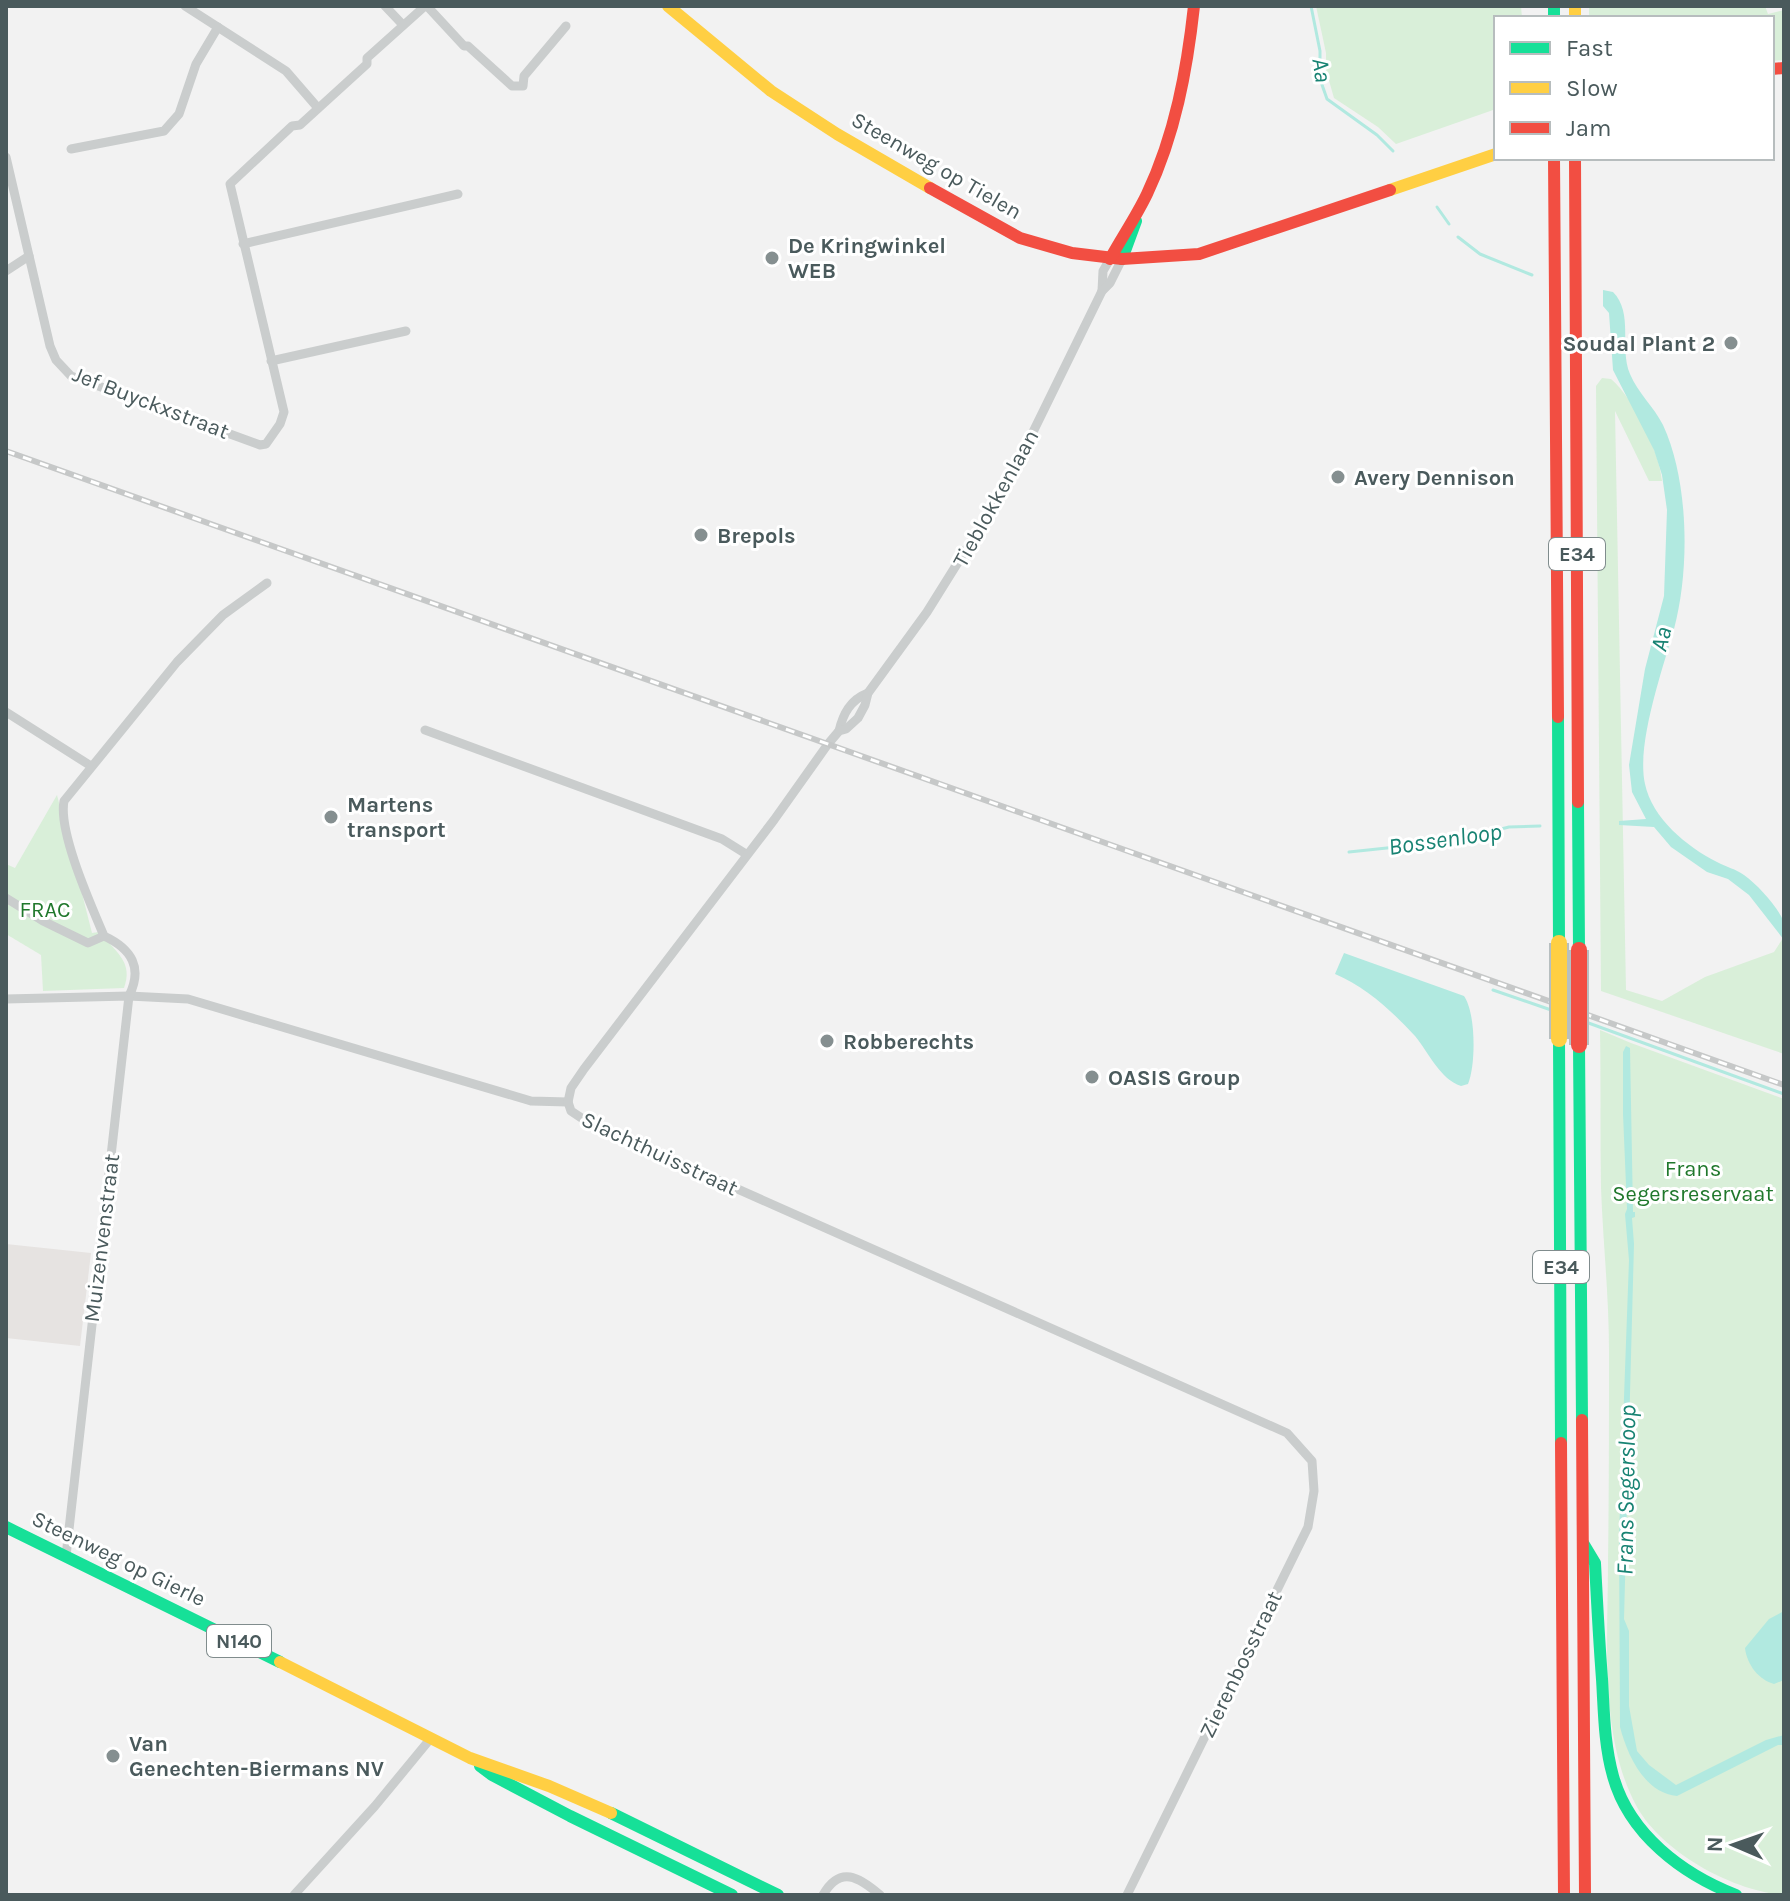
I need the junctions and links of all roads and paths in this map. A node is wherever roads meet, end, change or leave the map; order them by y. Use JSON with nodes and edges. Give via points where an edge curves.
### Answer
{"nodes":[{"id":1,"x":185,"y":6,"type":"edge"},
{"id":2,"x":385,"y":6,"type":"edge"},
{"id":3,"x":426,"y":6,"type":"edge"},
{"id":4,"x":668,"y":6,"type":"edge"},
{"id":5,"x":1194,"y":6,"type":"edge"},
{"id":6,"x":403,"y":25,"type":"junction"},
{"id":7,"x":566,"y":26,"type":"dead end"},
{"id":8,"x":218,"y":27,"type":"junction"},
{"id":9,"x":318,"y":108,"type":"junction"},
{"id":10,"x":71,"y":149,"type":"dead end"},
{"id":11,"x":1494,"y":155,"type":"edge"},
{"id":12,"x":6,"y":157,"type":"edge"},
{"id":13,"x":1554,"y":160,"type":"edge"},
{"id":14,"x":1575,"y":160,"type":"edge"},
{"id":15,"x":8,"y":177,"type":"edge"},
{"id":16,"x":458,"y":194,"type":"dead end"},
{"id":17,"x":243,"y":244,"type":"junction"},
{"id":18,"x":29,"y":256,"type":"junction"},
{"id":19,"x":1116,"y":259,"type":"junction"},
{"id":20,"x":6,"y":271,"type":"edge"},
{"id":21,"x":406,"y":331,"type":"dead end"},
{"id":22,"x":271,"y":361,"type":"junction"},
{"id":23,"x":267,"y":583,"type":"dead end"},
{"id":24,"x":6,"y":712,"type":"edge"},
{"id":25,"x":425,"y":730,"type":"dead end"},
{"id":26,"x":91,"y":766,"type":"junction"},
{"id":27,"x":746,"y":854,"type":"junction"},
{"id":28,"x":6,"y":898,"type":"edge"},
{"id":29,"x":104,"y":936,"type":"junction"},
{"id":30,"x":129,"y":996,"type":"junction"},
{"id":31,"x":6,"y":999,"type":"edge"},
{"id":32,"x":568,"y":1102,"type":"junction"},
{"id":33,"x":1287,"y":1433,"type":"joint"},
{"id":34,"x":6,"y":1527,"type":"edge"},
{"id":35,"x":1582,"y":1541,"type":"junction"},
{"id":36,"x":66,"y":1556,"type":"junction"},
{"id":37,"x":431,"y":1738,"type":"junction"},
{"id":38,"x":470,"y":1758,"type":"junction"},
{"id":39,"x":878,"y":1893,"type":"edge"},
{"id":40,"x":294,"y":1895,"type":"edge"},
{"id":41,"x":732,"y":1895,"type":"edge"},
{"id":42,"x":778,"y":1895,"type":"edge"},
{"id":43,"x":823,"y":1895,"type":"edge"},
{"id":44,"x":865,"y":1895,"type":"edge"},
{"id":45,"x":1127,"y":1895,"type":"edge"},
{"id":46,"x":1564,"y":1895,"type":"edge"},
{"id":47,"x":1585,"y":1895,"type":"edge"},
{"id":48,"x":1736,"y":1895,"type":"edge"}],
"edges":[{"from":1,"to":8,"type":"street"},
{"from":2,"to":6,"type":"street"},
{"from":3,"to":6,"type":"street","name":"Jef Buyckxstraat"},
{"from":3,"to":7,"type":"street","name":"Jef Buyckxstraat","via":[[512,86],[523,86],[524,76]]},
{"from":4,"to":19,"type":"main road","name":"Steenweg op Tielen","via":[[771,91],[977,215],[1020,238]]},
{"from":5,"to":19,"type":"main road","via":[[1173,122]]},
{"from":6,"to":9,"type":"street","name":"Jef Buyckxstraat"},
{"from":8,"to":9,"type":"street","via":[[286,71]]},
{"from":8,"to":10,"type":"street","via":[[196,64],[179,114],[164,131]]},
{"from":9,"to":17,"type":"street","name":"Jef Buyckxstraat","via":[[230,184]]},
{"from":11,"to":19,"type":"main road","name":"Steenweg op Tielen","via":[[1199,254]]},
{"from":12,"to":15,"type":"street","name":"Jef Buyckxstraat"},
{"from":13,"to":46,"type":"main road","number":"E34","bridge":true},
{"from":14,"to":35,"type":"main road","number":"E34","bridge":true},
{"from":15,"to":18,"type":"street","name":"Jef Buyckxstraat"},
{"from":16,"to":17,"type":"street"},
{"from":17,"to":22,"type":"street","name":"Jef Buyckxstraat"},
{"from":18,"to":20,"type":"street"},
{"from":18,"to":22,"type":"street","name":"Jef Buyckxstraat","via":[[50,346],[71,376],[260,445],[284,417]]},
{"from":19,"to":27,"type":"street","name":"Tieblokkenlaan","via":[[1103,271],[1102,291],[1010,479],[949,579],[868,693],[858,718],[839,731]]},
{"from":21,"to":22,"type":"street"},
{"from":23,"to":26,"type":"street","name":"Muizenvenstraat","via":[[223,615],[177,662]]},
{"from":24,"to":26,"type":"street"},
{"from":25,"to":27,"type":"street","via":[[722,839]]},
{"from":26,"to":29,"type":"street","name":"Muizenvenstraat","via":[[64,801],[62,822]]},
{"from":27,"to":32,"type":"street","name":"Tieblokkenlaan","via":[[584,1069]]},
{"from":28,"to":29,"type":"street","via":[[88,943]]},
{"from":29,"to":30,"type":"street","name":"Muizenvenstraat","via":[[135,962],[137,980]]},
{"from":30,"to":31,"type":"street","name":"Slachthuisstraat"},
{"from":30,"to":32,"type":"street","name":"Slachthuisstraat","via":[[188,999],[531,1101]]},
{"from":30,"to":36,"type":"street","name":"Muizenvenstraat"},
{"from":32,"to":33,"type":"street","name":"Slachthuisstraat","via":[[571,1111],[589,1123]]},
{"from":33,"to":45,"type":"street","name":"Zierenbosstraat","via":[[1312,1461],[1308,1527]]},
{"from":34,"to":36,"type":"main road","name":"Steenweg op Gierle","number":"N140"},
{"from":35,"to":47,"type":"main road","number":"E34"},
{"from":35,"to":48,"type":"main road","number":"E34","via":[[1595,1563],[1605,1735],[1619,1794],[1638,1826],[1663,1851],[1695,1876]]},
{"from":36,"to":37,"type":"main road","name":"Steenweg op Gierle","number":"N140"},
{"from":37,"to":38,"type":"main road","name":"Steenweg op Gierle","number":"N140"},
{"from":37,"to":40,"type":"street"},
{"from":38,"to":41,"type":"main road","name":"Steenweg op Gierle","number":"N140","via":[[557,1809]]},
{"from":38,"to":42,"type":"main road","name":"Steenweg op Gierle","number":"N140","via":[[613,1812]]},
{"from":39,"to":43,"type":"street","via":[[847,1877],[832,1882]]},
{"from":39,"to":44,"type":"street"}]}
